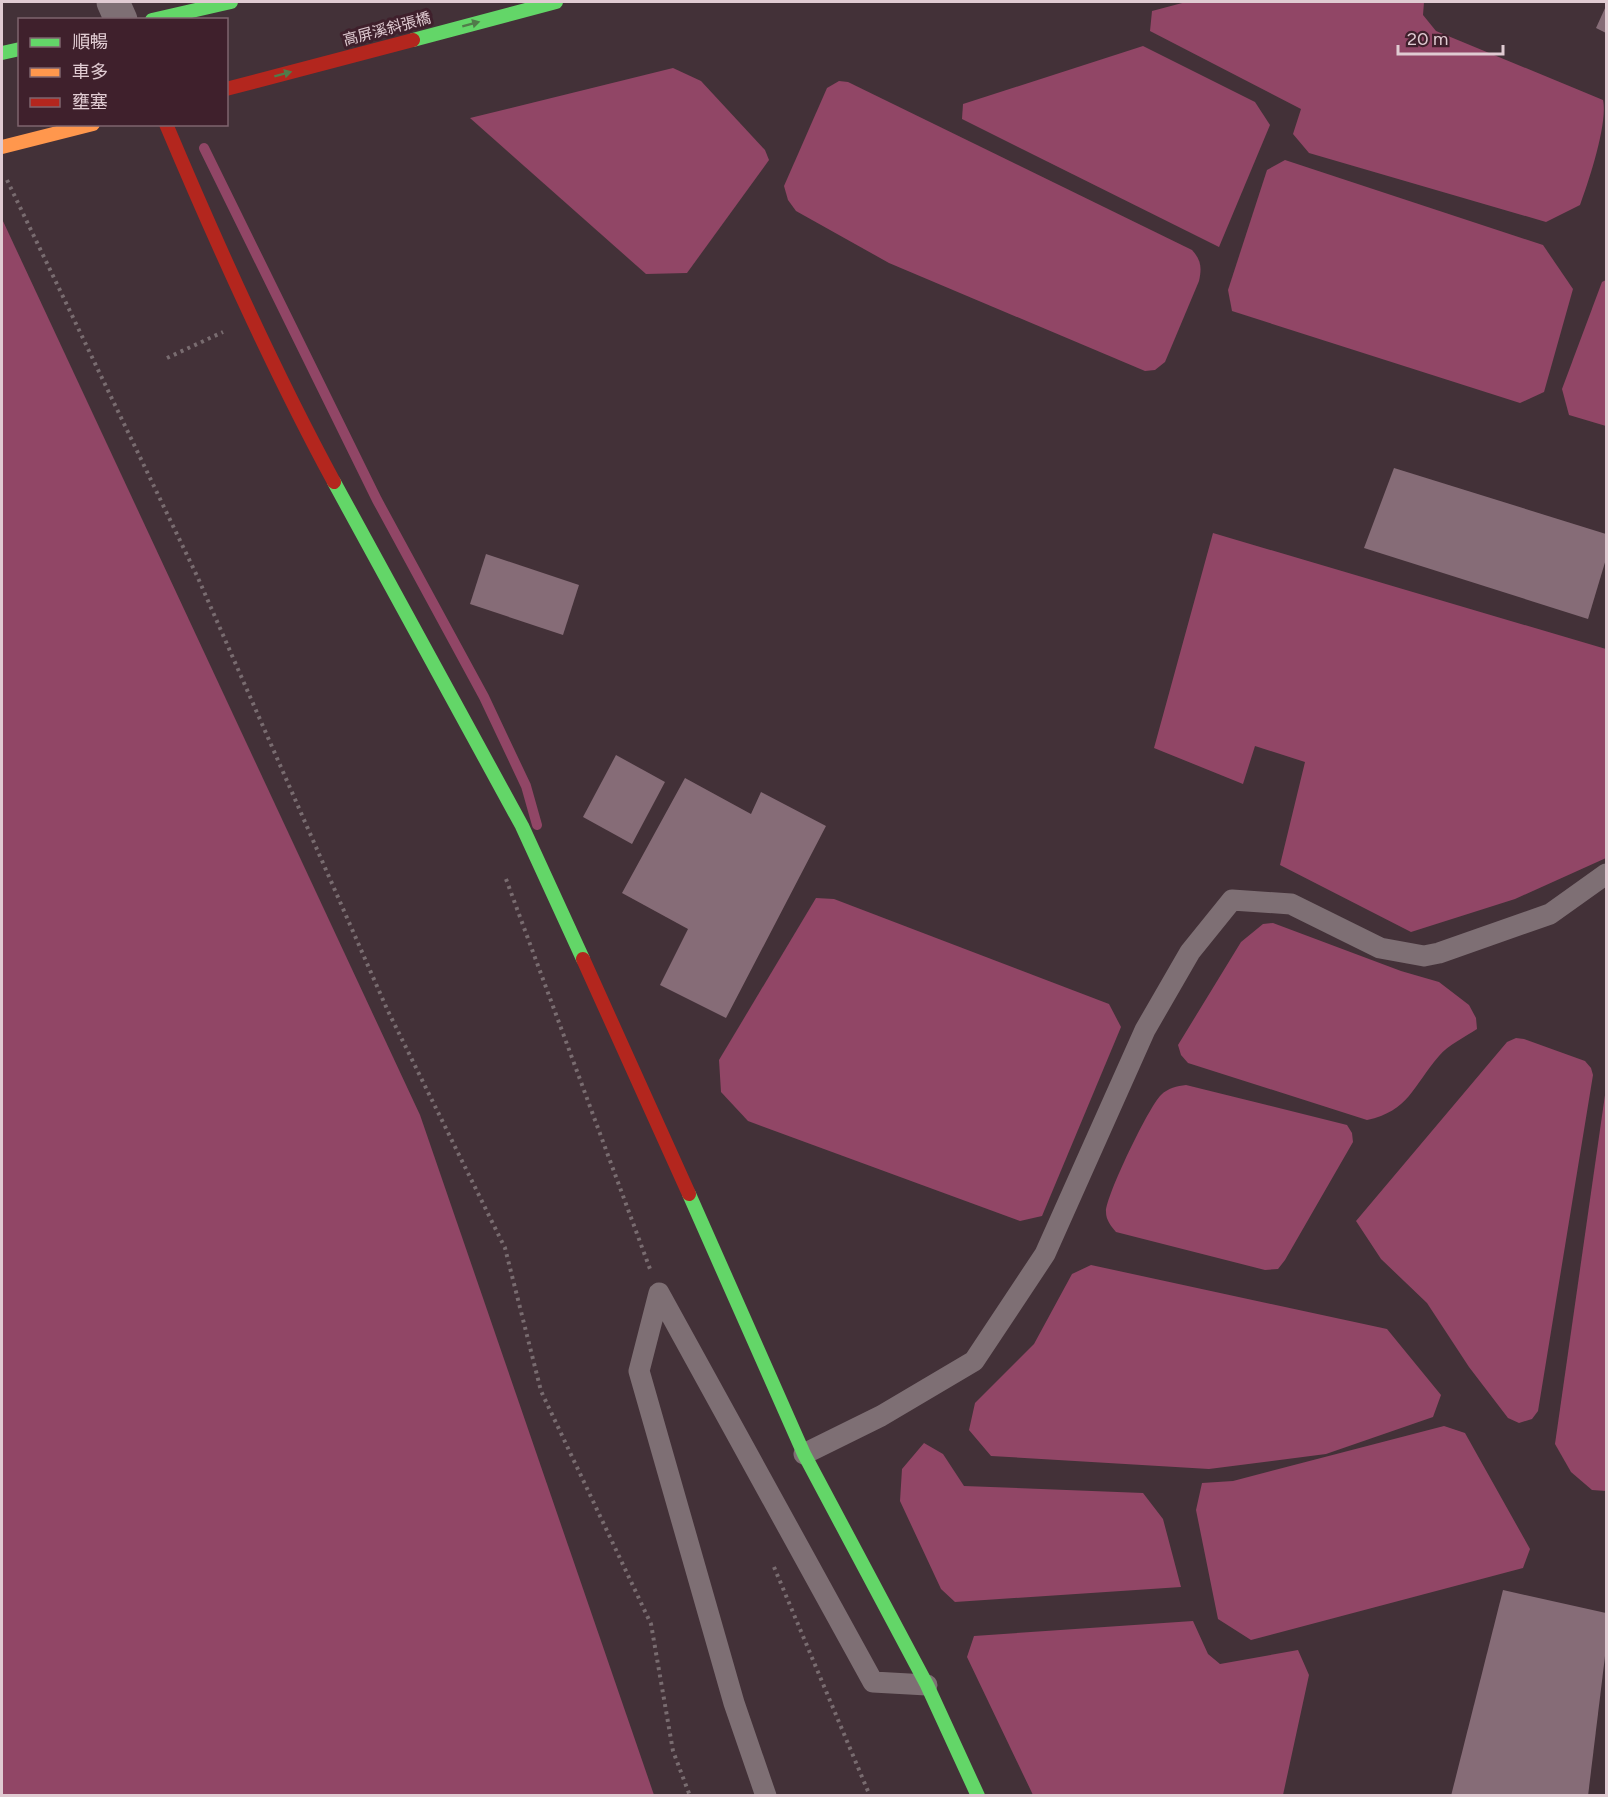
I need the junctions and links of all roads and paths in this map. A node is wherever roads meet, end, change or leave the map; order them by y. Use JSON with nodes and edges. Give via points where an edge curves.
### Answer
{"nodes":[{"id":1,"x":114,"y":2,"type":"edge"},
{"id":2,"x":231,"y":2,"type":"edge"},
{"id":3,"x":556,"y":2,"type":"edge"},
{"id":4,"x":120,"y":18,"type":"edge"},
{"id":5,"x":161,"y":18,"type":"edge"},
{"id":6,"x":18,"y":49,"type":"edge"},
{"id":7,"x":2,"y":53,"type":"edge"},
{"id":8,"x":228,"y":88,"type":"edge"},
{"id":9,"x":85,"y":126,"type":"edge"},
{"id":10,"x":167,"y":126,"type":"edge"},
{"id":11,"x":2,"y":147,"type":"edge"},
{"id":12,"x":5,"y":177,"type":"dead end"},
{"id":13,"x":253,"y":319,"type":"junction"},
{"id":14,"x":166,"y":358,"type":"dead end"},
{"id":15,"x":1606,"y":874,"type":"edge"},
{"id":16,"x":804,"y":1454,"type":"junction"},
{"id":17,"x":927,"y":1685,"type":"junction"},
{"id":18,"x":690,"y":1796,"type":"edge"},
{"id":19,"x":766,"y":1796,"type":"edge"},
{"id":20,"x":978,"y":1796,"type":"edge"}],
"edges":[{"from":1,"to":4,"type":"street"},
{"from":2,"to":5,"type":"main road"},
{"from":8,"to":3,"type":"main road","name":"高屏溪斜張橋","one_way":true},
{"from":6,"to":7,"type":"main road"},
{"from":9,"to":11,"type":"main road"},
{"from":10,"to":13,"type":"main road"},
{"from":12,"to":18,"type":"path","via":[[198,578],[387,1009],[505,1248],[541,1391],[651,1624],[673,1751]]},
{"from":13,"to":14,"type":"path"},
{"from":13,"to":16,"type":"main road","via":[[306,431],[522,826]]},
{"from":15,"to":16,"type":"lane","via":[[1550,914],[1424,956],[1380,948],[1291,904],[1232,900],[1191,952],[1145,1030],[1045,1254],[974,1361],[881,1416]]},
{"from":16,"to":17,"type":"main road"},
{"from":17,"to":19,"type":"lane","via":[[873,1682],[659,1293],[639,1371],[734,1702]]},
{"from":17,"to":20,"type":"main road"}]}
